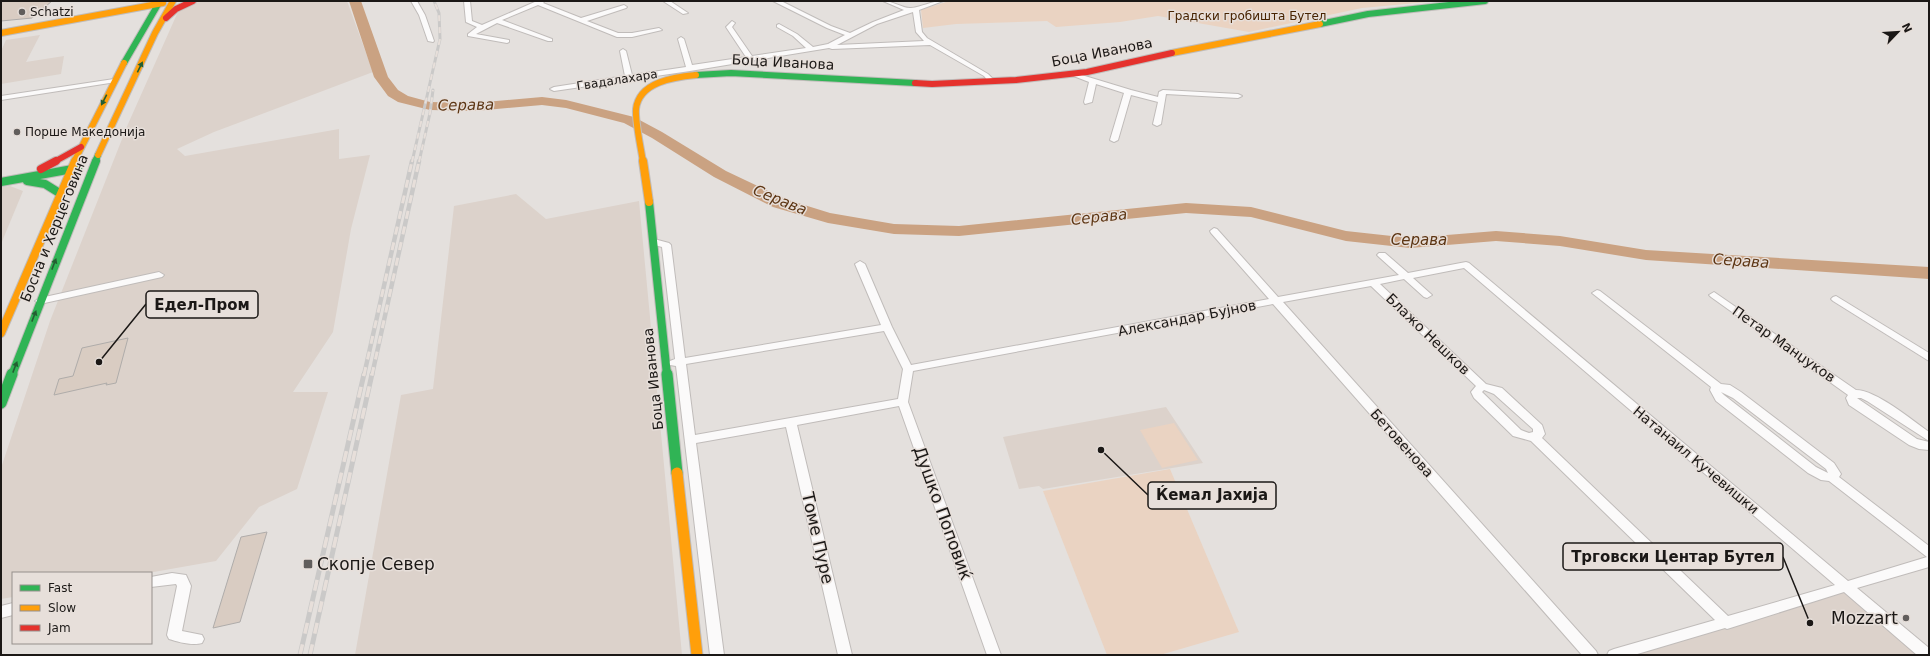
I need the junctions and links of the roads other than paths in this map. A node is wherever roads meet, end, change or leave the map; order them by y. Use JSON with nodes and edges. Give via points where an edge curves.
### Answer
{"nodes":[{"id":1,"x":146,"y":1,"type":"edge"},
{"id":2,"x":174,"y":1,"type":"edge"},
{"id":3,"x":193,"y":1,"type":"edge"},
{"id":4,"x":414,"y":1,"type":"edge"},
{"id":5,"x":467,"y":1,"type":"edge"},
{"id":6,"x":666,"y":1,"type":"edge"},
{"id":7,"x":776,"y":1,"type":"edge"},
{"id":8,"x":886,"y":1,"type":"edge"},
{"id":9,"x":940,"y":1,"type":"edge"},
{"id":10,"x":1485,"y":1,"type":"edge"},
{"id":11,"x":540,"y":2,"type":"edge"},
{"id":12,"x":159,"y":3,"type":"edge"},
{"id":13,"x":624,"y":7,"type":"dead end"},
{"id":14,"x":914,"y":10,"type":"junction"},
{"id":15,"x":685,"y":13,"type":"dead end"},
{"id":16,"x":102,"y":14,"type":"junction"},
{"id":17,"x":149,"y":20,"type":"junction"},
{"id":18,"x":582,"y":20,"type":"junction"},
{"id":19,"x":498,"y":21,"type":"junction"},
{"id":20,"x":732,"y":23,"type":"dead end"},
{"id":21,"x":160,"y":24,"type":"junction"},
{"id":22,"x":780,"y":26,"type":"dead end"},
{"id":23,"x":482,"y":27,"type":"junction"},
{"id":24,"x":659,"y":30,"type":"dead end"},
{"id":25,"x":1,"y":33,"type":"edge"},
{"id":26,"x":850,"y":35,"type":"junction"},
{"id":27,"x":681,"y":39,"type":"dead end"},
{"id":28,"x":550,"y":40,"type":"dead end"},
{"id":29,"x":431,"y":41,"type":"dead end"},
{"id":30,"x":507,"y":41,"type":"dead end"},
{"id":31,"x":929,"y":43,"type":"junction"},
{"id":32,"x":824,"y":47,"type":"junction"},
{"id":33,"x":810,"y":50,"type":"junction"},
{"id":34,"x":623,"y":51,"type":"dead end"},
{"id":35,"x":751,"y":59,"type":"junction"},
{"id":36,"x":690,"y":69,"type":"junction"},
{"id":37,"x":678,"y":74,"type":"junction"},
{"id":38,"x":1073,"y":74,"type":"junction"},
{"id":39,"x":629,"y":78,"type":"junction"},
{"id":40,"x":114,"y":81,"type":"junction"},
{"id":41,"x":1093,"y":81,"type":"junction"},
{"id":42,"x":992,"y":82,"type":"junction"},
{"id":43,"x":554,"y":89,"type":"dead end"},
{"id":44,"x":1128,"y":92,"type":"junction"},
{"id":45,"x":1238,"y":96,"type":"dead end"},
{"id":46,"x":1,"y":98,"type":"edge"},
{"id":47,"x":1160,"y":100,"type":"junction"},
{"id":48,"x":1088,"y":102,"type":"dead end"},
{"id":49,"x":1157,"y":124,"type":"dead end"},
{"id":50,"x":1114,"y":140,"type":"dead end"},
{"id":51,"x":81,"y":146,"type":"junction"},
{"id":52,"x":93,"y":165,"type":"junction"},
{"id":53,"x":70,"y":170,"type":"junction"},
{"id":54,"x":6,"y":181,"type":"edge"},
{"id":55,"x":61,"y":194,"type":"junction"},
{"id":56,"x":1214,"y":231,"type":"dead end"},
{"id":57,"x":654,"y":242,"type":"junction"},
{"id":58,"x":1382,"y":255,"type":"dead end"},
{"id":59,"x":860,"y":264,"type":"dead end"},
{"id":60,"x":1466,"y":265,"type":"joint"},
{"id":61,"x":159,"y":275,"type":"dead end"},
{"id":62,"x":1406,"y":276,"type":"junction"},
{"id":63,"x":1374,"y":282,"type":"junction"},
{"id":64,"x":1596,"y":293,"type":"dead end"},
{"id":65,"x":1427,"y":295,"type":"dead end"},
{"id":66,"x":1714,"y":295,"type":"dead end"},
{"id":67,"x":40,"y":300,"type":"junction"},
{"id":68,"x":1836,"y":300,"type":"dead end"},
{"id":69,"x":1276,"y":301,"type":"junction"},
{"id":70,"x":887,"y":327,"type":"junction"},
{"id":71,"x":1,"y":333,"type":"edge"},
{"id":72,"x":1929,"y":358,"type":"edge"},
{"id":73,"x":680,"y":362,"type":"junction"},
{"id":74,"x":665,"y":364,"type":"junction"},
{"id":75,"x":908,"y":369,"type":"junction"},
{"id":76,"x":1482,"y":386,"type":"junction"},
{"id":77,"x":1854,"y":394,"type":"junction"},
{"id":78,"x":903,"y":402,"type":"junction"},
{"id":79,"x":1,"y":403,"type":"edge"},
{"id":80,"x":791,"y":422,"type":"junction"},
{"id":81,"x":1534,"y":437,"type":"junction"},
{"id":82,"x":1929,"y":437,"type":"edge"},
{"id":83,"x":690,"y":440,"type":"junction"},
{"id":84,"x":1929,"y":446,"type":"edge"},
{"id":85,"x":1929,"y":553,"type":"edge"},
{"id":86,"x":1929,"y":562,"type":"edge"},
{"id":87,"x":152,"y":582,"type":"edge"},
{"id":88,"x":1846,"y":587,"type":"junction"},
{"id":89,"x":12,"y":609,"type":"edge"},
{"id":90,"x":1,"y":612,"type":"edge"},
{"id":91,"x":713,"y":618,"type":"junction"},
{"id":92,"x":694,"y":623,"type":"junction"},
{"id":93,"x":1727,"y":623,"type":"junction"},
{"id":94,"x":197,"y":639,"type":"dead end"},
{"id":95,"x":697,"y":655,"type":"edge"},
{"id":96,"x":717,"y":655,"type":"edge"},
{"id":97,"x":845,"y":655,"type":"edge"},
{"id":98,"x":994,"y":655,"type":"edge"},
{"id":99,"x":1591,"y":655,"type":"edge"},
{"id":100,"x":1614,"y":655,"type":"edge"},
{"id":101,"x":1927,"y":655,"type":"edge"}],
"edges":[{"from":1,"to":16,"type":"street"},
{"from":2,"to":12,"type":"street"},
{"from":2,"to":21,"type":"street","name":"Босна и Херцеговина"},
{"from":3,"to":21,"type":"street","via":[[176,9]]},
{"from":4,"to":29,"type":"street"},
{"from":5,"to":23,"type":"street","via":[[469,22]]},
{"from":6,"to":15,"type":"street"},
{"from":7,"to":26,"type":"street","via":[[829,28]]},
{"from":8,"to":14,"type":"street"},
{"from":9,"to":14,"type":"street","name":"Гвадалахара"},
{"from":10,"to":38,"type":"street","name":"Боца Иванова","via":[[1368,14]]},
{"from":11,"to":18,"type":"street"},
{"from":11,"to":19,"type":"street"},
{"from":12,"to":16,"type":"street"},
{"from":12,"to":17,"type":"street","name":"Босна и Херцеговина"},
{"from":13,"to":18,"type":"street"},
{"from":14,"to":26,"type":"street","name":"Гвадалахара","via":[[874,23]]},
{"from":14,"to":31,"type":"street","via":[[919,32]]},
{"from":16,"to":17,"type":"street","via":[[135,14]]},
{"from":16,"to":25,"type":"street"},
{"from":17,"to":40,"type":"street","name":"Босна и Херцеговина"},
{"from":18,"to":24,"type":"street","via":[[616,35]]},
{"from":19,"to":23,"type":"street"},
{"from":19,"to":28,"type":"street"},
{"from":20,"to":35,"type":"street","via":[[729,27]]},
{"from":52,"to":21,"type":"street","name":"Босна и Херцеговина","one_way":true},
{"from":22,"to":33,"type":"street","via":[[795,35]]},
{"from":23,"to":30,"type":"street","via":[[470,35]]},
{"from":26,"to":32,"type":"street","name":"Гвадалахара"},
{"from":27,"to":36,"type":"street"},
{"from":31,"to":32,"type":"street"},
{"from":31,"to":42,"type":"street","via":[[982,73]]},
{"from":32,"to":33,"type":"street","name":"Гвадалахара"},
{"from":33,"to":35,"type":"street","name":"Гвадалахара"},
{"from":34,"to":39,"type":"street"},
{"from":35,"to":36,"type":"street","name":"Гвадалахара"},
{"from":36,"to":37,"type":"street","name":"Гвадалахара"},
{"from":37,"to":39,"type":"street","name":"Гвадалахара"},
{"from":37,"to":42,"type":"street","name":"Боца Иванова","via":[[712,73],[912,83]]},
{"from":37,"to":57,"type":"street","name":"Боца Иванова","via":[[645,91],[637,102]]},
{"from":38,"to":41,"type":"street"},
{"from":38,"to":42,"type":"street","name":"Боца Иванова"},
{"from":39,"to":43,"type":"street","name":"Гвадалахара"},
{"from":40,"to":46,"type":"street"},
{"from":40,"to":51,"type":"street","name":"Босна и Херцеговина","one_way":true},
{"from":41,"to":44,"type":"street"},
{"from":41,"to":48,"type":"street"},
{"from":44,"to":47,"type":"street"},
{"from":44,"to":50,"type":"street"},
{"from":45,"to":47,"type":"street","via":[[1163,92]]},
{"from":47,"to":49,"type":"street"},
{"from":51,"to":53,"type":"street","name":"Босна и Херцеговина"},
{"from":51,"to":54,"type":"street","via":[[49,166]]},
{"from":52,"to":53,"type":"street"},
{"from":67,"to":52,"type":"street","name":"Босна и Херцеговина","one_way":true},
{"from":53,"to":54,"type":"street"},
{"from":53,"to":55,"type":"street","name":"Босна и Херцеговина"},
{"from":54,"to":55,"type":"street","via":[[43,183]]},
{"from":55,"to":71,"type":"street","name":"Босна и Херцеговина"},
{"from":56,"to":69,"type":"street","name":"Бетовенова"},
{"from":57,"to":73,"type":"street","via":[[666,245]]},
{"from":57,"to":74,"type":"street","name":"Боца Иванова"},
{"from":58,"to":62,"type":"street"},
{"from":59,"to":70,"type":"street"},
{"from":60,"to":62,"type":"street","name":"Александар Бујнов"},
{"from":60,"to":88,"type":"street","name":"Натанаил Кучевишки"},
{"from":61,"to":67,"type":"street"},
{"from":62,"to":63,"type":"street","name":"Александар Бујнов"},
{"from":62,"to":65,"type":"street"},
{"from":63,"to":69,"type":"street","name":"Александар Бујнов"},
{"from":63,"to":76,"type":"street","name":"Блажо Нешков"},
{"from":64,"to":85,"type":"street","via":[[1719,388],[1715,390],[1720,398],[1805,465],[1818,474],[1832,477]]},
{"from":66,"to":77,"type":"street","name":"Петар Манџуков"},
{"from":79,"to":67,"type":"street","name":"Босна и Херцеговина","one_way":true},
{"from":68,"to":72,"type":"street"},
{"from":69,"to":75,"type":"street","name":"Александар Бујнов"},
{"from":69,"to":99,"type":"street","name":"Бетовенова"},
{"from":70,"to":73,"type":"street"},
{"from":70,"to":75,"type":"street"},
{"from":73,"to":74,"type":"street"},
{"from":73,"to":83,"type":"street"},
{"from":74,"to":92,"type":"street","name":"Боца Иванова"},
{"from":75,"to":78,"type":"street","name":"Душко Поповиќ"},
{"from":76,"to":81,"type":"street","name":"Блажо Нешков","via":[[1498,390],[1538,428],[1538,434]]},
{"from":76,"to":81,"type":"street","name":"Блажо Нешков","via":[[1476,392],[1478,395],[1517,433],[1528,438]]},
{"from":77,"to":82,"type":"street","name":"Петар Манџуков","via":[[1872,398]]},
{"from":77,"to":84,"type":"street","name":"Петар Манџуков","via":[[1850,398],[1853,402],[1913,442]]},
{"from":78,"to":80,"type":"street"},
{"from":78,"to":98,"type":"street","name":"Душко Поповиќ"},
{"from":80,"to":83,"type":"street"},
{"from":80,"to":97,"type":"street","name":"Томе Пуре"},
{"from":81,"to":93,"type":"street","name":"Блажо Нешков"},
{"from":83,"to":91,"type":"street"},
{"from":86,"to":88,"type":"street"},
{"from":87,"to":94,"type":"street","via":[[181,579],[184,586],[174,635]]},
{"from":88,"to":93,"type":"street"},
{"from":88,"to":101,"type":"street","name":"Натанаил Кучевишки"},
{"from":89,"to":90,"type":"street"},
{"from":91,"to":92,"type":"street"},
{"from":91,"to":96,"type":"street"},
{"from":92,"to":95,"type":"street","name":"Боца Иванова"},
{"from":93,"to":100,"type":"street"}]}
